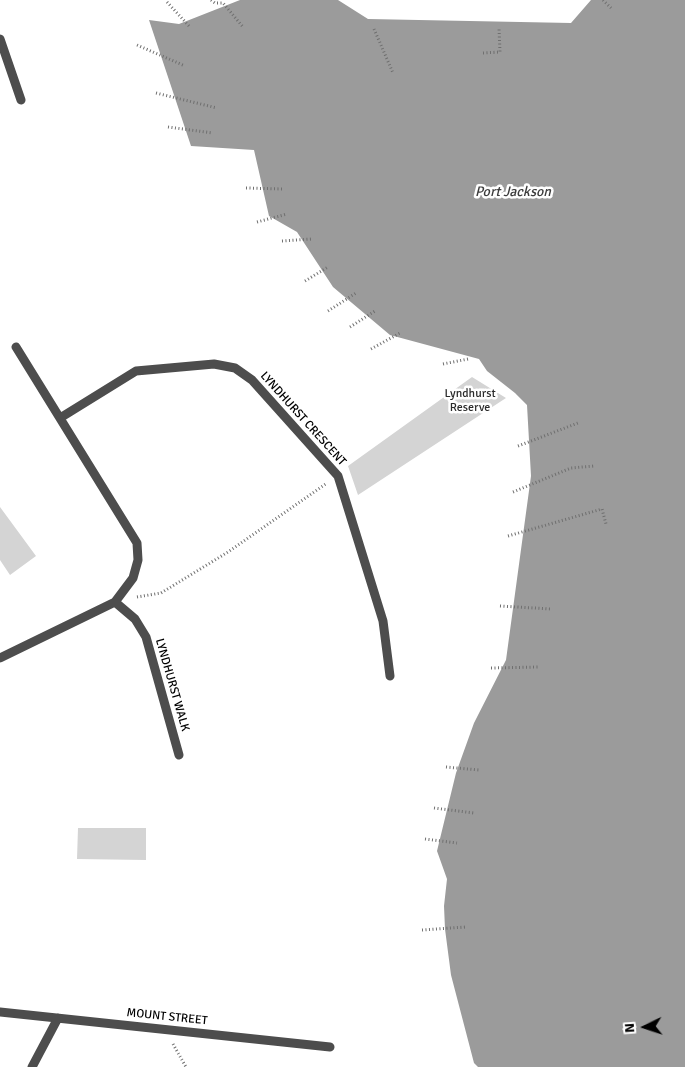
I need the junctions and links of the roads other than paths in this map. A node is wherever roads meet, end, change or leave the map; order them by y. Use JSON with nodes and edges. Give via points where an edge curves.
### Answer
{"nodes":[{"id":1,"x":0,"y":39,"type":"edge"},
{"id":2,"x":21,"y":100,"type":"dead end"},
{"id":3,"x":16,"y":347,"type":"dead end"},
{"id":4,"x":60,"y":418,"type":"junction"},
{"id":5,"x":115,"y":602,"type":"junction"},
{"id":6,"x":0,"y":658,"type":"edge"},
{"id":7,"x":390,"y":676,"type":"dead end"},
{"id":8,"x":179,"y":755,"type":"dead end"},
{"id":9,"x":0,"y":1012,"type":"edge"},
{"id":10,"x":58,"y":1018,"type":"junction"},
{"id":11,"x":330,"y":1047,"type":"dead end"},
{"id":12,"x":32,"y":1067,"type":"edge"}],
"edges":[{"from":1,"to":2,"type":"street"},
{"from":3,"to":4,"type":"street"},
{"from":4,"to":5,"type":"street","via":[[137,543],[138,560],[133,578]]},
{"from":4,"to":7,"type":"street","name":"LYNDHURST CRESCENT","via":[[136,371],[214,364],[235,368],[252,380],[338,476],[383,621]]},
{"from":5,"to":6,"type":"street"},
{"from":5,"to":8,"type":"street","name":"LYNDHURST WALK","via":[[134,619],[146,637]]},
{"from":9,"to":10,"type":"street","name":"MOUNT STREET"},
{"from":10,"to":11,"type":"street","name":"MOUNT STREET"},
{"from":10,"to":12,"type":"street"}]}
